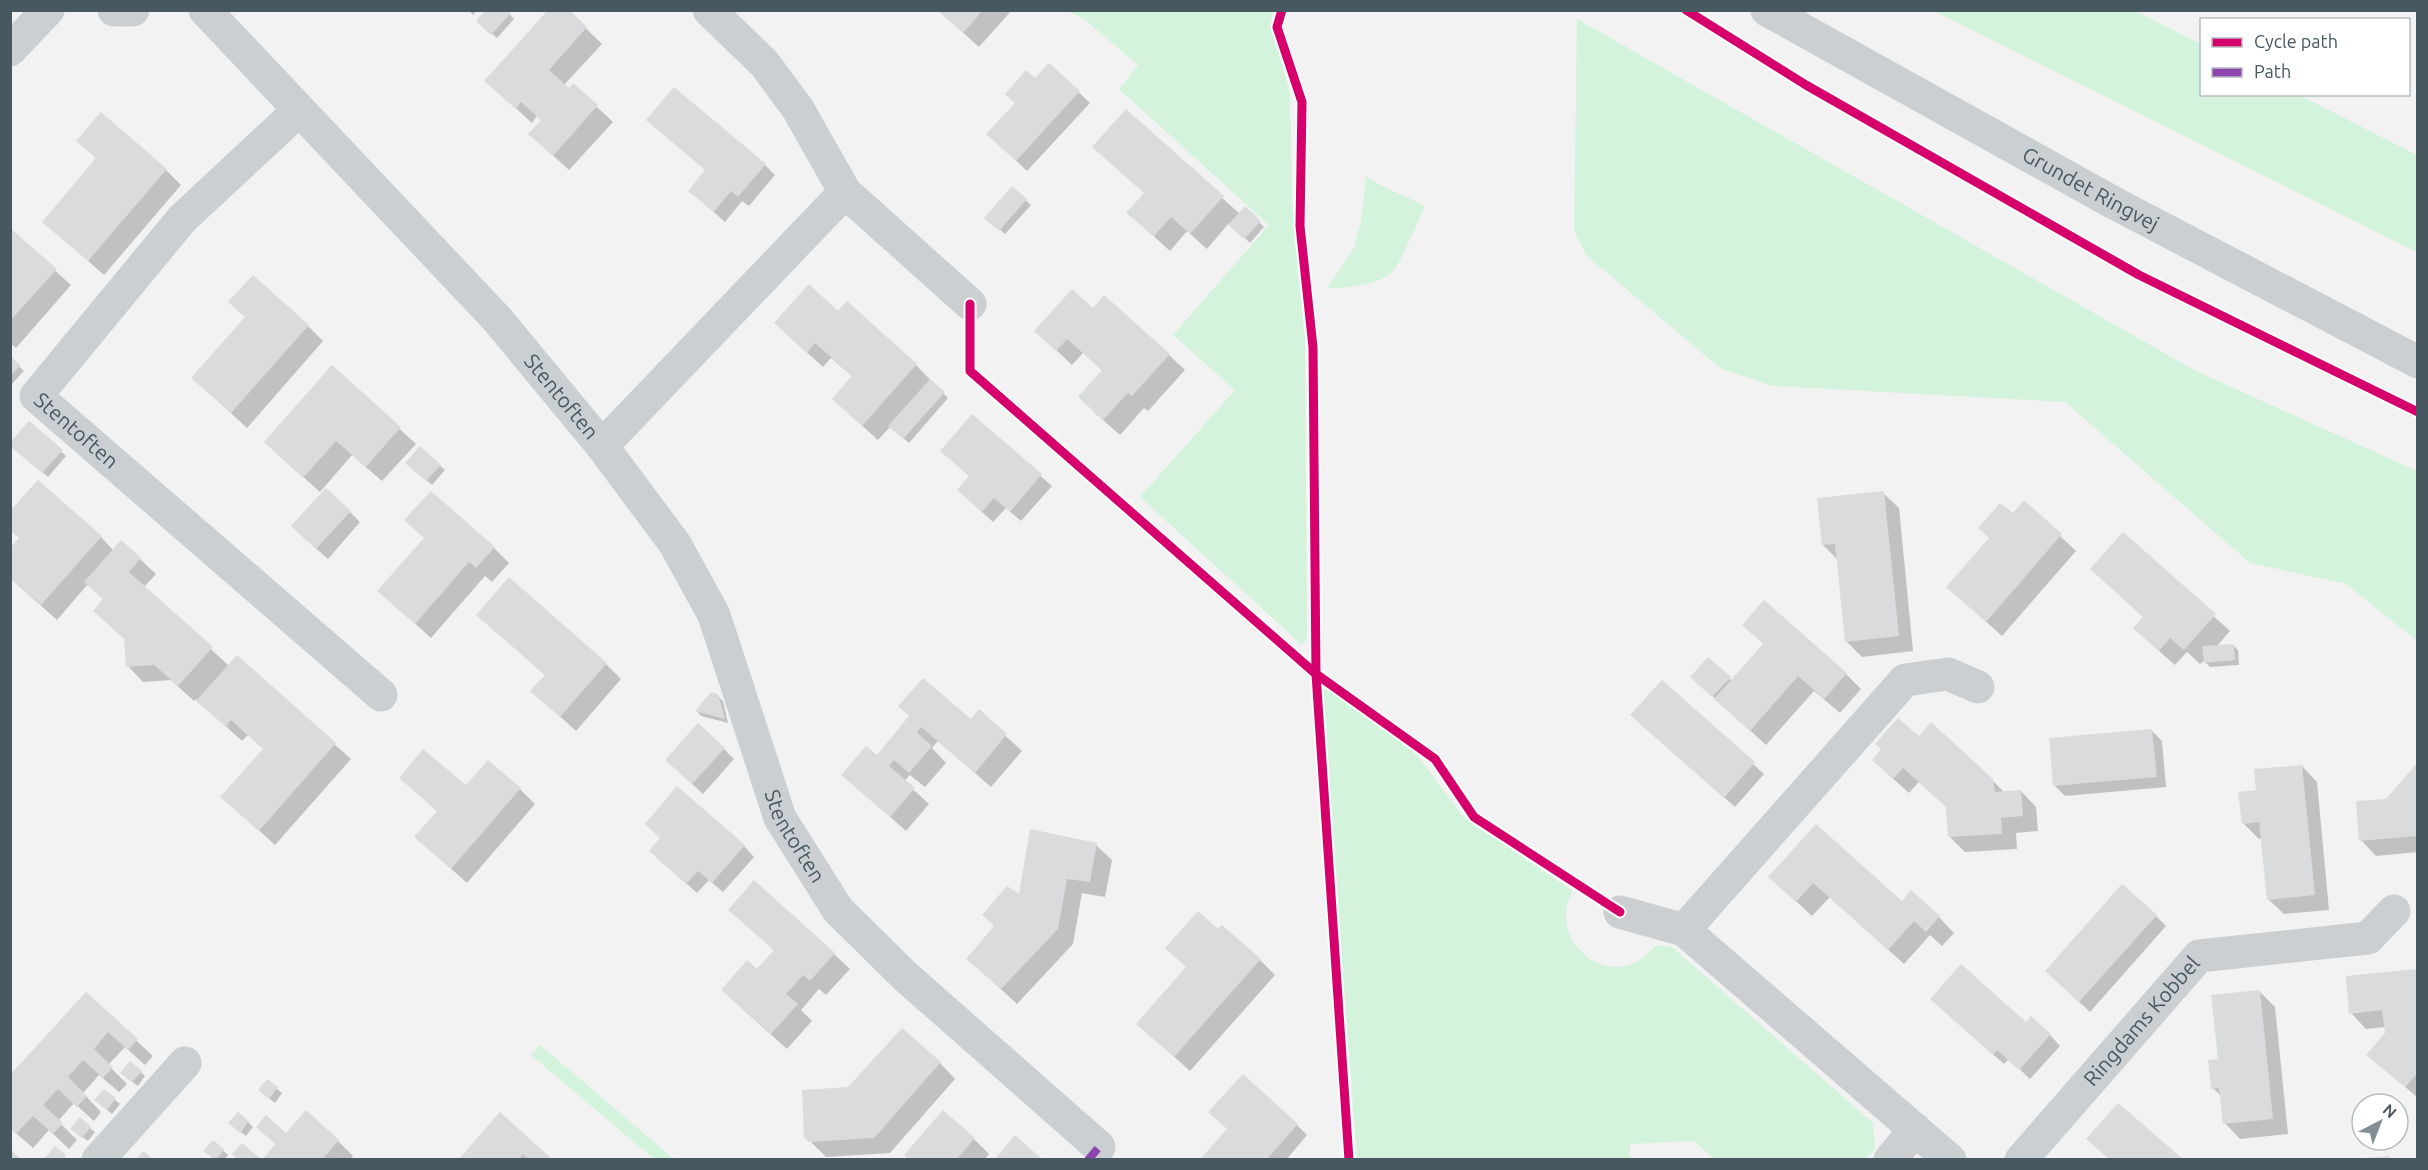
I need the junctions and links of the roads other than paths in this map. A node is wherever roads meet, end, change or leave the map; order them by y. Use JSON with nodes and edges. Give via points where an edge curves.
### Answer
{"nodes":[{"id":1,"x":48,"y":10,"type":"edge"},
{"id":2,"x":114,"y":10,"type":"edge"},
{"id":3,"x":134,"y":10,"type":"edge"},
{"id":4,"x":205,"y":10,"type":"edge"},
{"id":5,"x":709,"y":10,"type":"edge"},
{"id":6,"x":1767,"y":10,"type":"edge"},
{"id":7,"x":10,"y":50,"type":"edge"},
{"id":8,"x":298,"y":111,"type":"junction"},
{"id":9,"x":845,"y":192,"type":"junction"},
{"id":10,"x":970,"y":304,"type":"dead end"},
{"id":11,"x":2418,"y":362,"type":"edge"},
{"id":12,"x":602,"y":446,"type":"junction"},
{"id":13,"x":1978,"y":687,"type":"dead end"},
{"id":14,"x":381,"y":695,"type":"dead end"},
{"id":15,"x":2394,"y":911,"type":"dead end"},
{"id":16,"x":1620,"y":912,"type":"dead end"},
{"id":17,"x":1684,"y":930,"type":"junction"},
{"id":18,"x":185,"y":1063,"type":"dead end"},
{"id":19,"x":1915,"y":1129,"type":"junction"},
{"id":20,"x":1099,"y":1147,"type":"dead end"},
{"id":21,"x":98,"y":1160,"type":"edge"},
{"id":22,"x":1890,"y":1160,"type":"edge"},
{"id":23,"x":1950,"y":1160,"type":"edge"},
{"id":24,"x":2021,"y":1160,"type":"edge"}],
"edges":[{"from":1,"to":7,"type":"street"},
{"from":2,"to":3,"type":"street"},
{"from":4,"to":8,"type":"street","name":"Stentoften"},
{"from":5,"to":9,"type":"street","via":[[764,63],[798,109]]},
{"from":6,"to":11,"type":"street","name":"Grundet Ringvej","via":[[2114,202]]},
{"from":8,"to":12,"type":"street","name":"Stentoften","via":[[497,319]]},
{"from":8,"to":14,"type":"street","name":"Stentoften","via":[[182,219],[36,396]]},
{"from":9,"to":10,"type":"street"},
{"from":9,"to":12,"type":"street","name":"Stentoften"},
{"from":12,"to":20,"type":"street","name":"Stentoften","via":[[675,544],[714,615],[780,818],[838,910],[905,976]]},
{"from":13,"to":17,"type":"street","via":[[1948,674],[1905,680]]},
{"from":15,"to":24,"type":"street","name":"Ringdams Kobbel","via":[[2368,938],[2199,956]]},
{"from":16,"to":17,"type":"street"},
{"from":17,"to":19,"type":"street"},
{"from":18,"to":21,"type":"street"},
{"from":19,"to":22,"type":"street"},
{"from":19,"to":23,"type":"street"}]}
